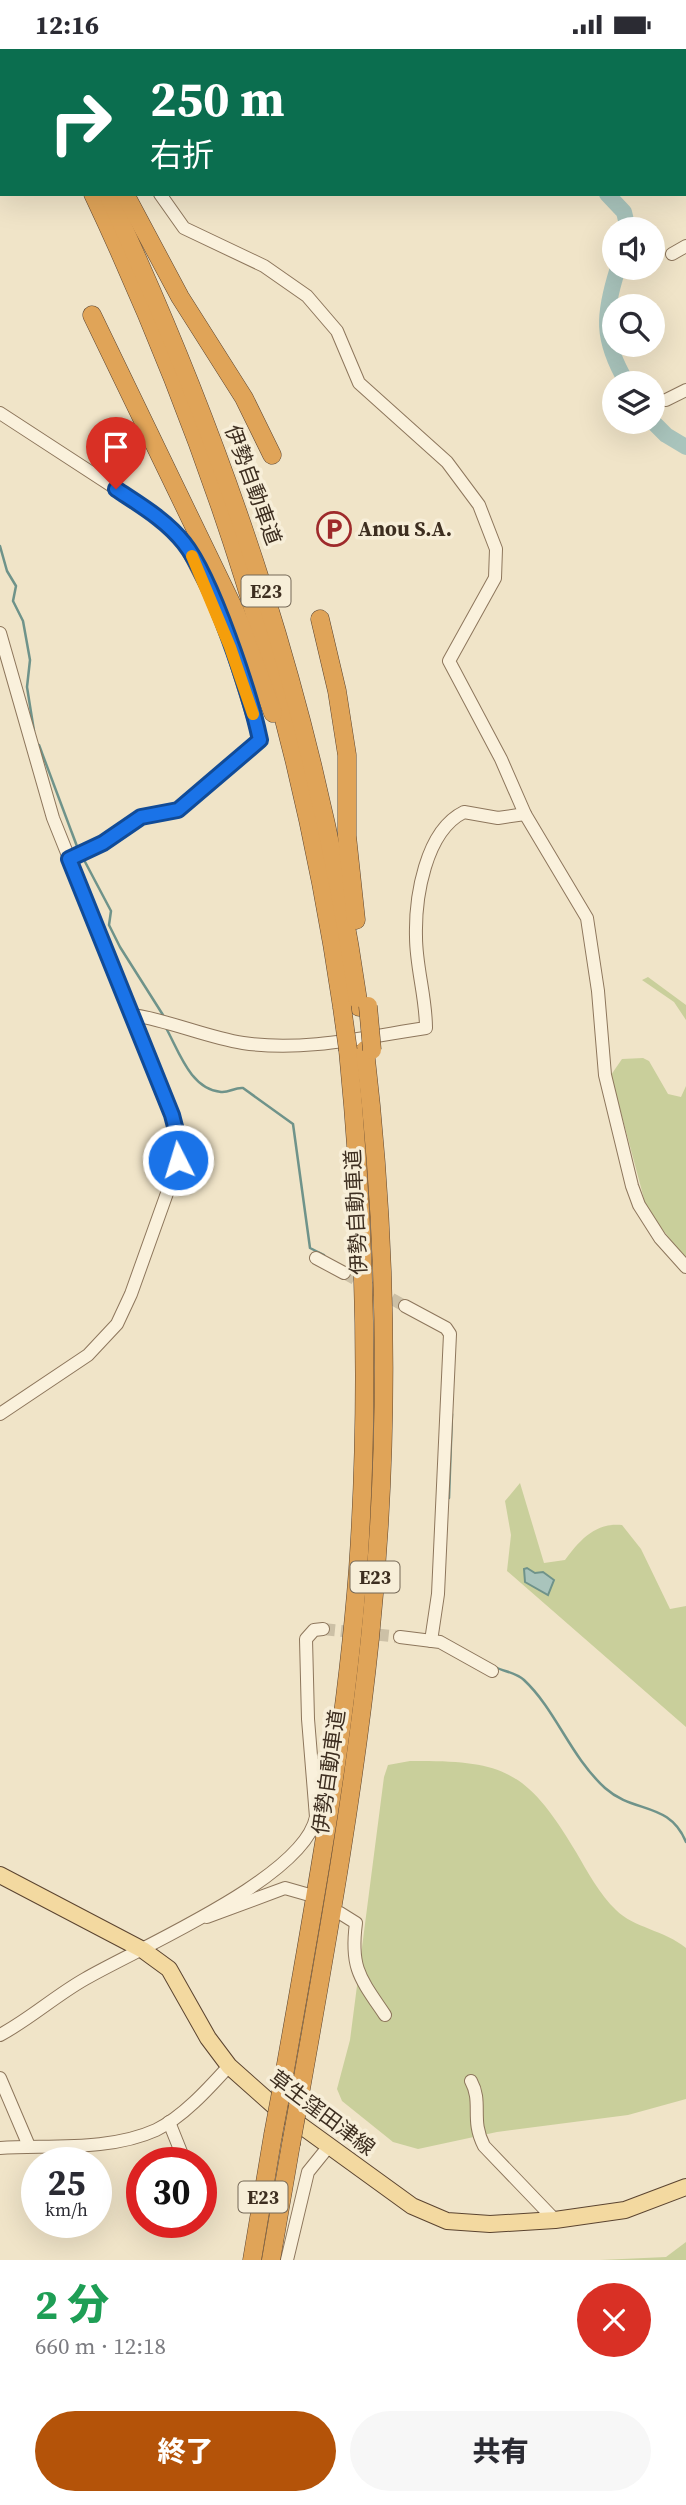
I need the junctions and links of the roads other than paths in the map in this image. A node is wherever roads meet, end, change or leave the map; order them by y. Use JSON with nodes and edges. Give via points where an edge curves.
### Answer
{"nodes":[{"id":1,"x":94,"y":196,"type":"edge"},
{"id":2,"x":109,"y":196,"type":"edge"},
{"id":3,"x":126,"y":196,"type":"edge"},
{"id":4,"x":161,"y":196,"type":"edge"},
{"id":5,"x":686,"y":246,"type":"edge"},
{"id":6,"x":672,"y":254,"type":"dead end"},
{"id":7,"x":92,"y":315,"type":"dead end"},
{"id":8,"x":686,"y":390,"type":"edge"},
{"id":9,"x":666,"y":400,"type":"dead end"},
{"id":10,"x":0,"y":414,"type":"edge"},
{"id":11,"x":272,"y":456,"type":"dead end"},
{"id":12,"x":320,"y":619,"type":"dead end"},
{"id":13,"x":0,"y":633,"type":"edge"},
{"id":14,"x":525,"y":814,"type":"junction"},
{"id":15,"x":313,"y":843,"type":"junction"},
{"id":16,"x":77,"y":855,"type":"junction"},
{"id":17,"x":356,"y":1007,"type":"junction"},
{"id":18,"x":133,"y":1015,"type":"junction"},
{"id":19,"x":362,"y":1050,"type":"junction"},
{"id":20,"x":316,"y":1258,"type":"dead end"},
{"id":21,"x":686,"y":1267,"type":"edge"},
{"id":22,"x":344,"y":1273,"type":"tunnel mouth"},
{"id":23,"x":405,"y":1306,"type":"tunnel mouth"},
{"id":24,"x":0,"y":1414,"type":"edge"},
{"id":25,"x":323,"y":1629,"type":"dead end"},
{"id":26,"x":400,"y":1637,"type":"tunnel mouth"},
{"id":27,"x":431,"y":1640,"type":"junction"},
{"id":28,"x":492,"y":1671,"type":"dead end"},
{"id":29,"x":0,"y":1875,"type":"edge"},
{"id":30,"x":306,"y":1894,"type":"dead end"},
{"id":31,"x":340,"y":1913,"type":"dead end"},
{"id":32,"x":199,"y":1918,"type":"junction"},
{"id":33,"x":143,"y":1950,"type":"junction"},
{"id":34,"x":385,"y":2015,"type":"dead end"},
{"id":35,"x":0,"y":2035,"type":"edge"},
{"id":36,"x":229,"y":2066,"type":"junction"},
{"id":37,"x":0,"y":2078,"type":"edge"},
{"id":38,"x":471,"y":2081,"type":"dead end"},
{"id":39,"x":169,"y":2122,"type":"junction"},
{"id":40,"x":29,"y":2146,"type":"junction"},
{"id":41,"x":329,"y":2146,"type":"junction"},
{"id":42,"x":179,"y":2147,"type":"edge"},
{"id":43,"x":0,"y":2148,"type":"edge"},
{"id":44,"x":686,"y":2187,"type":"edge"},
{"id":45,"x":555,"y":2220,"type":"junction"},
{"id":46,"x":252,"y":2260,"type":"edge"},
{"id":47,"x":271,"y":2260,"type":"edge"},
{"id":48,"x":287,"y":2260,"type":"edge"}],
"edges":[{"from":1,"to":15,"type":"highway","name":"伊勢自動車道","number":"E23","via":[[225,513],[270,658]]},
{"from":2,"to":17,"type":"highway","name":"伊勢自動車道","number":"E23","via":[[214,443],[281,640],[324,811]]},
{"from":3,"to":11,"type":"highway","via":[[180,297],[244,398]]},
{"from":4,"to":14,"type":"street","via":[[184,227],[264,266],[307,296],[337,331],[359,383],[447,462],[480,505],[496,549],[495,578],[449,661]]},
{"from":5,"to":6,"type":"street"},
{"from":7,"to":15,"type":"highway","via":[[236,611]]},
{"from":8,"to":9,"type":"street"},
{"from":10,"to":16,"type":"street","via":[[152,512],[183,541],[211,596],[260,740],[178,810],[141,817]]},
{"from":12,"to":17,"type":"highway","via":[[346,755]]},
{"from":13,"to":16,"type":"street","via":[[45,794]]},
{"from":14,"to":18,"type":"street","via":[[498,818],[464,813],[448,823],[437,841],[421,882],[415,934],[426,1028],[281,1045],[235,1041]]},
{"from":14,"to":21,"type":"street","via":[[587,918],[605,1075],[639,1205]]},
{"from":15,"to":17,"type":"highway","name":"伊勢自動車道","number":"E23"},
{"from":16,"to":18,"type":"street"},
{"from":17,"to":19,"type":"highway","name":"伊勢自動車道","bridge":true},
{"from":17,"to":19,"type":"highway","bridge":true},
{"from":18,"to":24,"type":"street","via":[[177,1134],[174,1177],[131,1294],[112,1331],[88,1355]]},
{"from":19,"to":46,"type":"highway","name":"伊勢自動車道","number":"E23","bridge":true,"via":[[365,1397],[358,1568],[333,1786]]},
{"from":19,"to":47,"type":"highway","name":"伊勢自動車道","number":"E23","bridge":true,"via":[[374,1123],[384,1296],[376,1569],[349,1794]]},
{"from":20,"to":22,"type":"street"},
{"from":23,"to":27,"type":"street","via":[[450,1334],[439,1594]]},
{"from":25,"to":32,"type":"street","via":[[314,1630],[306,1639],[314,1827],[274,1871]]},
{"from":26,"to":27,"type":"street"},
{"from":27,"to":28,"type":"street"},
{"from":29,"to":33,"type":"main road","name":"草生窪田津線"},
{"from":30,"to":32,"type":"street","via":[[285,1888],[223,1914]]},
{"from":31,"to":34,"type":"street","via":[[356,1923],[354,1962]]},
{"from":32,"to":33,"type":"street"},
{"from":33,"to":35,"type":"street","via":[[85,1979]]},
{"from":33,"to":36,"type":"main road","name":"草生窪田津線","via":[[169,1969]]},
{"from":36,"to":39,"type":"street"},
{"from":36,"to":41,"type":"main road","name":"草生窪田津線"},
{"from":37,"to":40,"type":"street"},
{"from":38,"to":45,"type":"street","via":[[477,2092],[477,2133],[484,2146]]},
{"from":39,"to":40,"type":"street","via":[[140,2136],[111,2142]]},
{"from":39,"to":42,"type":"street"},
{"from":40,"to":43,"type":"street"},
{"from":41,"to":45,"type":"main road","name":"草生窪田津線","via":[[412,2206],[447,2221]]},
{"from":41,"to":48,"type":"street","via":[[308,2172]]},
{"from":44,"to":45,"type":"main road","name":"草生窪田津線","via":[[625,2210]]}]}
